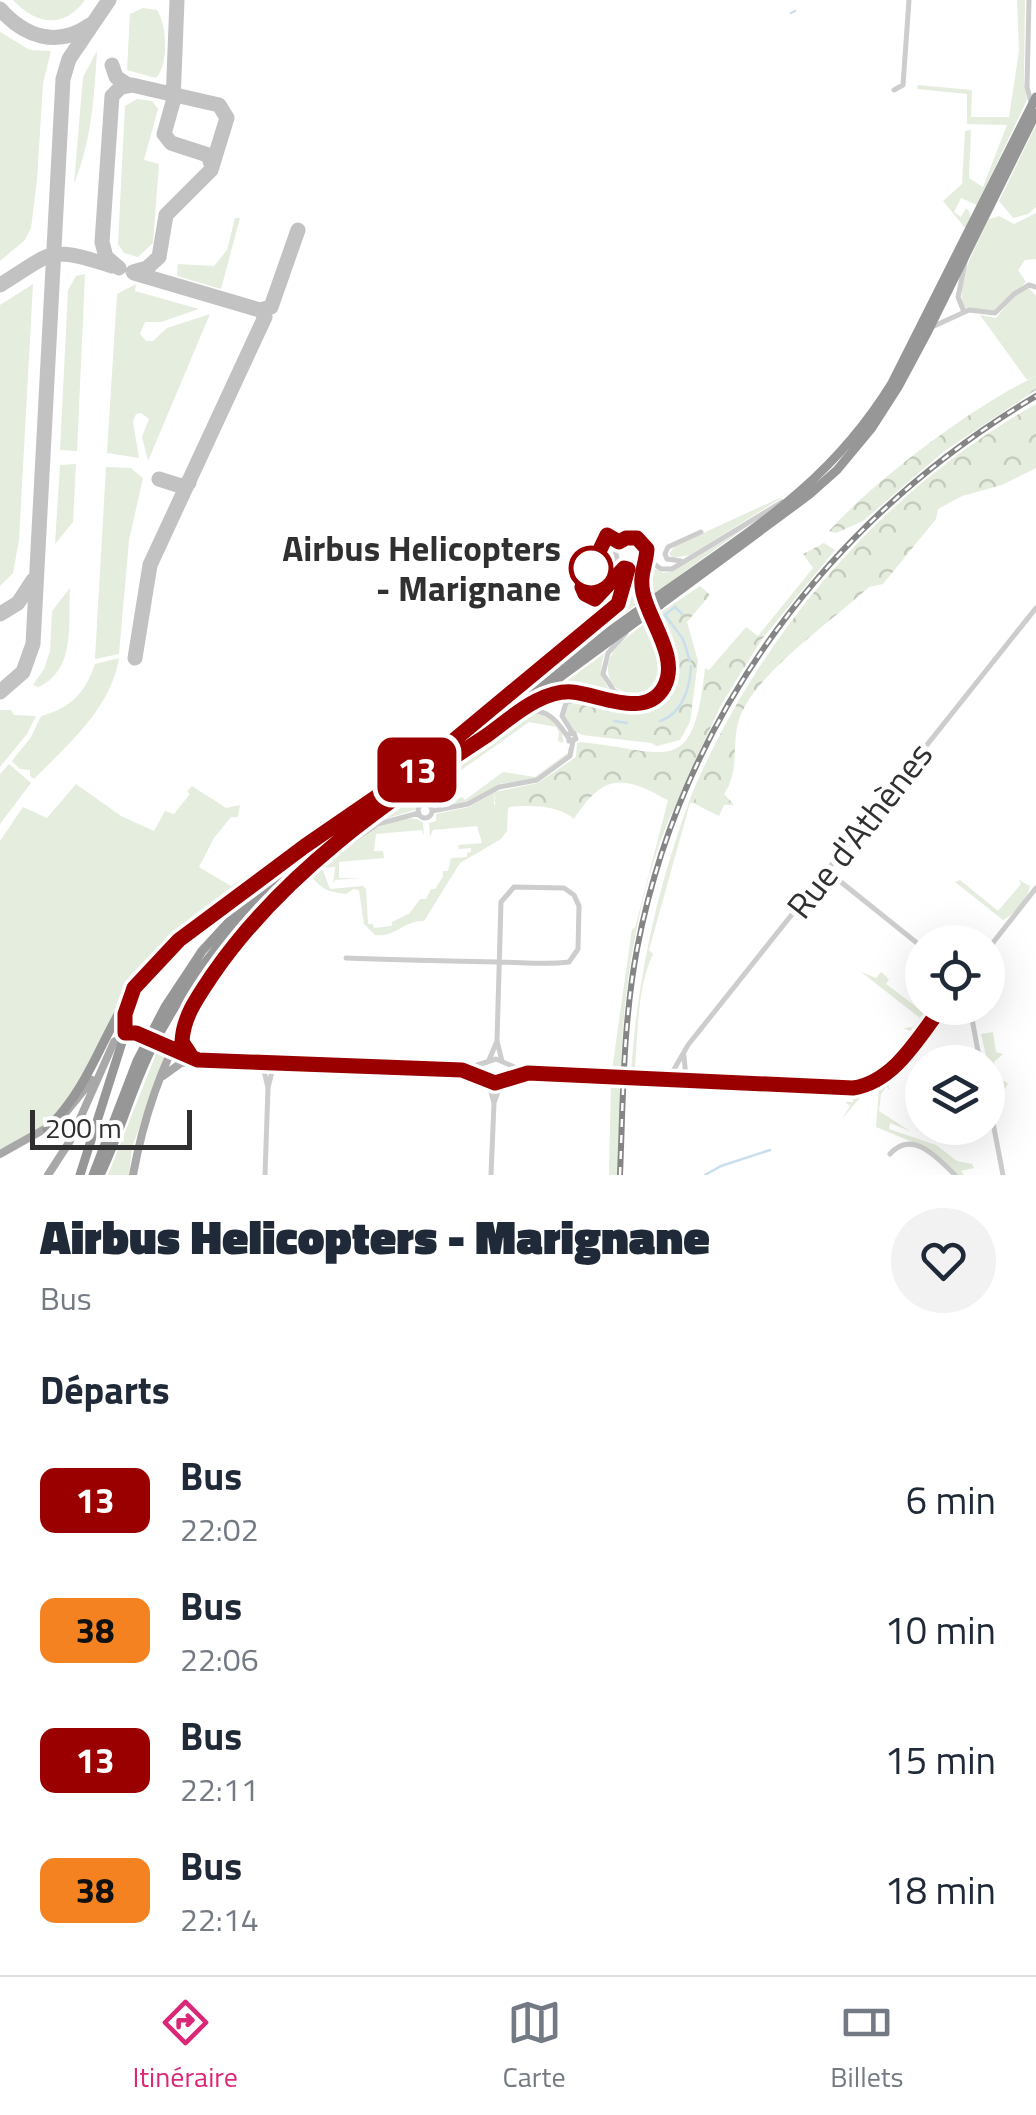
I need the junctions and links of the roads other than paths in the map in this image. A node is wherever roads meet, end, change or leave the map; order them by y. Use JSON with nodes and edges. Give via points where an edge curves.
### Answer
{"nodes":[{"id":1,"x":909,"y":0,"type":"edge"},
{"id":2,"x":1028,"y":0,"type":"edge"},
{"id":3,"x":894,"y":90,"type":"dead end"},
{"id":4,"x":1034,"y":105,"type":"edge"},
{"id":5,"x":966,"y":254,"type":"junction"},
{"id":6,"x":1036,"y":287,"type":"edge"},
{"id":7,"x":964,"y":312,"type":"junction"},
{"id":8,"x":928,"y":331,"type":"junction"},
{"id":9,"x":814,"y":481,"type":"junction"},
{"id":10,"x":701,"y":532,"type":"dead end"},
{"id":11,"x":646,"y":558,"type":"junction"},
{"id":12,"x":684,"y":561,"type":"junction"},
{"id":13,"x":618,"y":562,"type":"junction"},
{"id":14,"x":641,"y":566,"type":"junction"},
{"id":15,"x":627,"y":568,"type":"junction"},
{"id":16,"x":658,"y":601,"type":"junction"},
{"id":17,"x":1036,"y":608,"type":"edge"},
{"id":18,"x":642,"y":619,"type":"junction"},
{"id":19,"x":607,"y":699,"type":"junction"},
{"id":20,"x":563,"y":709,"type":"junction"},
{"id":21,"x":516,"y":714,"type":"junction"},
{"id":22,"x":548,"y":714,"type":"junction"},
{"id":23,"x":570,"y":737,"type":"junction"},
{"id":24,"x":432,"y":765,"type":"junction"},
{"id":25,"x":405,"y":791,"type":"junction"},
{"id":26,"x":383,"y":794,"type":"junction"},
{"id":27,"x":826,"y":870,"type":"junction"},
{"id":28,"x":290,"y":882,"type":"junction"},
{"id":29,"x":1036,"y":888,"type":"edge"},
{"id":30,"x":1005,"y":927,"type":"edge"},
{"id":31,"x":905,"y":933,"type":"edge"},
{"id":32,"x":346,"y":958,"type":"dead end"},
{"id":33,"x":500,"y":962,"type":"junction"},
{"id":34,"x":134,"y":988,"type":"junction"},
{"id":35,"x":187,"y":1016,"type":"junction"},
{"id":36,"x":927,"y":1025,"type":"edge"},
{"id":37,"x":125,"y":1033,"type":"junction"},
{"id":38,"x":496,"y":1041,"type":"junction"},
{"id":39,"x":170,"y":1049,"type":"junction"},
{"id":40,"x":684,"y":1053,"type":"junction"},
{"id":41,"x":198,"y":1060,"type":"junction"},
{"id":42,"x":104,"y":1062,"type":"junction"},
{"id":43,"x":262,"y":1062,"type":"junction"},
{"id":44,"x":274,"y":1062,"type":"junction"},
{"id":45,"x":486,"y":1063,"type":"junction"},
{"id":46,"x":504,"y":1064,"type":"junction"},
{"id":47,"x":462,"y":1070,"type":"junction"},
{"id":48,"x":528,"y":1073,"type":"junction"},
{"id":49,"x":669,"y":1078,"type":"junction"},
{"id":50,"x":686,"y":1078,"type":"junction"},
{"id":51,"x":486,"y":1079,"type":"junction"},
{"id":52,"x":503,"y":1080,"type":"junction"},
{"id":53,"x":268,"y":1088,"type":"junction"},
{"id":54,"x":149,"y":1102,"type":"junction"},
{"id":55,"x":494,"y":1102,"type":"junction"},
{"id":56,"x":47,"y":1129,"type":"junction"},
{"id":57,"x":997,"y":1145,"type":"edge"},
{"id":58,"x":0,"y":1154,"type":"edge"},
{"id":59,"x":890,"y":1154,"type":"dead end"},
{"id":60,"x":48,"y":1175,"type":"edge"},
{"id":61,"x":80,"y":1175,"type":"edge"},
{"id":62,"x":100,"y":1175,"type":"edge"},
{"id":63,"x":132,"y":1175,"type":"edge"},
{"id":64,"x":265,"y":1175,"type":"edge"},
{"id":65,"x":491,"y":1175,"type":"edge"},
{"id":66,"x":954,"y":1175,"type":"edge"},
{"id":67,"x":1003,"y":1175,"type":"edge"}],
"edges":[{"from":1,"to":3,"type":"street","via":[[903,85]]},
{"from":2,"to":4,"type":"street","via":[[1027,87]]},
{"from":4,"to":5,"type":"highway"},
{"from":4,"to":9,"type":"highway","via":[[892,384]]},
{"from":5,"to":7,"type":"street","via":[[958,297]]},
{"from":5,"to":8,"type":"highway"},
{"from":6,"to":7,"type":"street","via":[[1017,292],[992,315]]},
{"from":7,"to":8,"type":"street"},
{"from":8,"to":16,"type":"highway","via":[[880,416],[836,470],[782,517]]},
{"from":9,"to":12,"type":"street"},
{"from":9,"to":16,"type":"highway"},
{"from":10,"to":12,"type":"street","via":[[665,550],[668,559]]},
{"from":11,"to":12,"type":"street","via":[[666,570]]},
{"from":11,"to":13,"type":"street","via":[[643,542],[630,537],[616,546]]},
{"from":11,"to":14,"type":"street"},
{"from":13,"to":15,"type":"street"},
{"from":13,"to":15,"type":"street","via":[[607,585]]},
{"from":14,"to":15,"type":"street"},
{"from":14,"to":15,"type":"street","via":[[643,601]]},
{"from":15,"to":24,"type":"street","via":[[618,604]]},
{"from":16,"to":18,"type":"highway","bridge":true},
{"from":17,"to":27,"type":"street","name":"Rue d'Athènes"},
{"from":18,"to":18,"type":"street","via":[[661,654],[663,676],[640,698],[614,691],[604,674],[608,653]]},
{"from":18,"to":19,"type":"street","via":[[668,664],[664,686],[640,704]]},
{"from":18,"to":24,"type":"highway"},
{"from":19,"to":20,"type":"street","via":[[571,699]]},
{"from":19,"to":21,"type":"street","via":[[554,692]]},
{"from":20,"to":22,"type":"street"},
{"from":20,"to":23,"type":"street"},
{"from":21,"to":22,"type":"street"},
{"from":21,"to":24,"type":"street"},
{"from":22,"to":23,"type":"street"},
{"from":23,"to":28,"type":"street","via":[[570,756],[536,780],[498,787],[426,818],[419,813],[378,824]]},
{"from":24,"to":25,"type":"highway"},
{"from":24,"to":26,"type":"highway"},
{"from":25,"to":28,"type":"highway"},
{"from":25,"to":62,"type":"highway","via":[[289,874],[198,969],[170,1013]]},
{"from":26,"to":34,"type":"highway","via":[[179,940]]},
{"from":26,"to":62,"type":"highway","via":[[269,881],[202,952],[142,1052]]},
{"from":27,"to":31,"type":"street"},
{"from":27,"to":40,"type":"street","name":"Rue d'Athènes"},
{"from":28,"to":35,"type":"main road","via":[[234,946]]},
{"from":29,"to":30,"type":"street"},
{"from":32,"to":33,"type":"street"},
{"from":33,"to":33,"type":"street","via":[[568,962],[578,949],[574,894],[523,885],[508,892]]},
{"from":33,"to":38,"type":"street"},
{"from":34,"to":37,"type":"highway"},
{"from":34,"to":56,"type":"highway","via":[[78,1094]]},
{"from":35,"to":39,"type":"main road"},
{"from":35,"to":41,"type":"main road","via":[[182,1042]]},
{"from":36,"to":50,"type":"street","via":[[888,1072],[866,1086]]},
{"from":37,"to":39,"type":"main road","bridge":true},
{"from":37,"to":42,"type":"main road"},
{"from":37,"to":61,"type":"highway"},
{"from":38,"to":45,"type":"street"},
{"from":38,"to":46,"type":"street"},
{"from":39,"to":41,"type":"main road"},
{"from":39,"to":54,"type":"main road"},
{"from":40,"to":49,"type":"street","name":"Rue d'Athènes"},
{"from":40,"to":50,"type":"street"},
{"from":41,"to":43,"type":"street"},
{"from":41,"to":54,"type":"main road","via":[[165,1073]]},
{"from":42,"to":56,"type":"main road","via":[[71,1110]]},
{"from":42,"to":60,"type":"main road"},
{"from":43,"to":44,"type":"street"},
{"from":43,"to":53,"type":"street"},
{"from":44,"to":47,"type":"street"},
{"from":44,"to":53,"type":"street"},
{"from":45,"to":46,"type":"street"},
{"from":45,"to":47,"type":"street"},
{"from":45,"to":51,"type":"street"},
{"from":46,"to":48,"type":"street"},
{"from":46,"to":52,"type":"street"},
{"from":47,"to":51,"type":"street"},
{"from":48,"to":49,"type":"street","bridge":true},
{"from":48,"to":52,"type":"street"},
{"from":49,"to":50,"type":"street"},
{"from":51,"to":52,"type":"street"},
{"from":51,"to":55,"type":"street"},
{"from":52,"to":55,"type":"street"},
{"from":53,"to":64,"type":"street"},
{"from":54,"to":63,"type":"main road"},
{"from":55,"to":65,"type":"street"},
{"from":56,"to":58,"type":"main road"},
{"from":57,"to":67,"type":"street"},
{"from":59,"to":66,"type":"street","via":[[907,1143]]}]}
